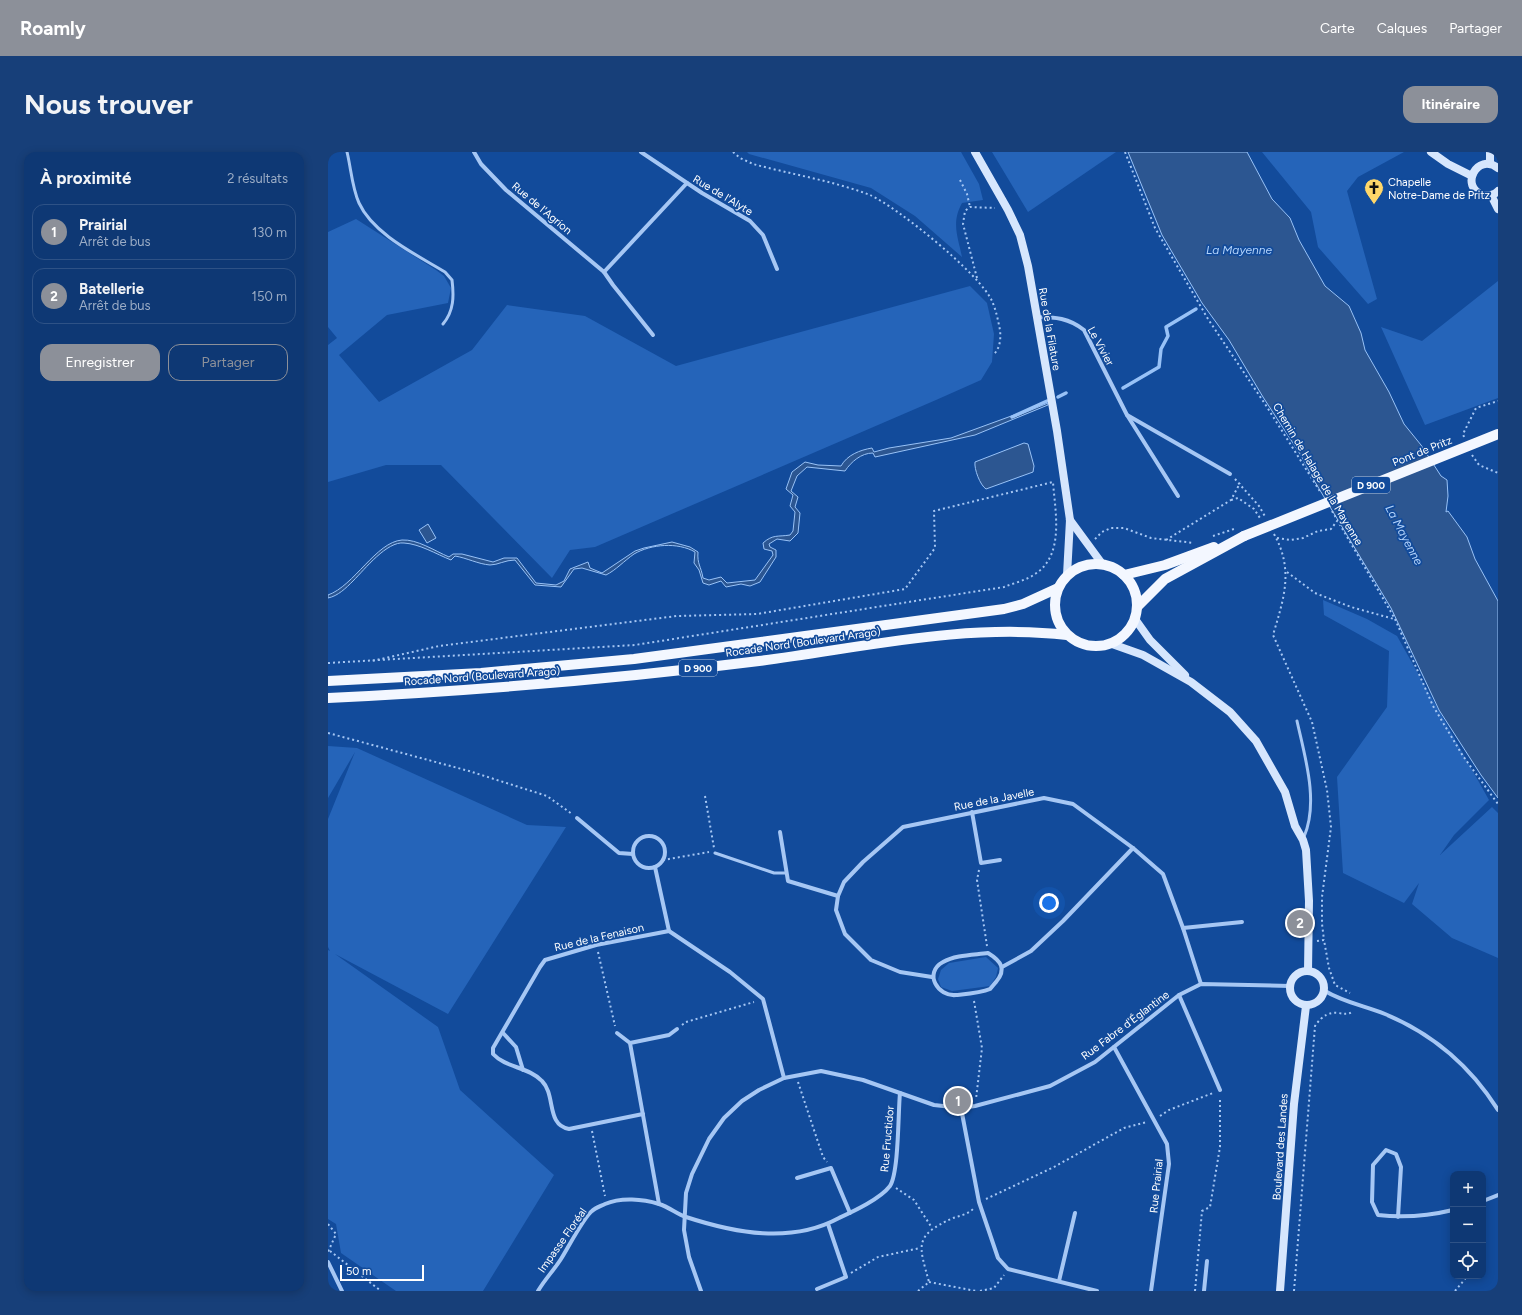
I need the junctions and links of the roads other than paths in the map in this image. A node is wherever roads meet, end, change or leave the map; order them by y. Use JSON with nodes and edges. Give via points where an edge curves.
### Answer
{"nodes":[{"id":1,"x":347,"y":152,"type":"edge"},
{"id":2,"x":474,"y":152,"type":"edge"},
{"id":3,"x":641,"y":152,"type":"edge"},
{"id":4,"x":975,"y":152,"type":"edge"},
{"id":5,"x":1431,"y":152,"type":"edge"},
{"id":6,"x":1490,"y":152,"type":"edge"},
{"id":7,"x":1490,"y":164,"type":"junction"},
{"id":8,"x":1498,"y":168,"type":"edge"},
{"id":9,"x":1472,"y":176,"type":"junction"},
{"id":10,"x":687,"y":183,"type":"junction"},
{"id":11,"x":1495,"y":193,"type":"edge"},
{"id":12,"x":1498,"y":209,"type":"edge"},
{"id":13,"x":777,"y":269,"type":"dead end"},
{"id":14,"x":604,"y":272,"type":"junction"},
{"id":15,"x":1037,"y":316,"type":"junction"},
{"id":16,"x":443,"y":324,"type":"dead end"},
{"id":17,"x":653,"y":336,"type":"dead end"},
{"id":18,"x":1127,"y":415,"type":"junction"},
{"id":19,"x":1498,"y":434,"type":"edge"},
{"id":20,"x":1230,"y":474,"type":"dead end"},
{"id":21,"x":1178,"y":496,"type":"dead end"},
{"id":22,"x":1070,"y":520,"type":"junction"},
{"id":23,"x":1241,"y":532,"type":"junction"},
{"id":24,"x":1103,"y":565,"type":"junction"},
{"id":25,"x":1067,"y":575,"type":"junction"},
{"id":26,"x":1124,"y":575,"type":"junction"},
{"id":27,"x":1058,"y":588,"type":"junction"},
{"id":28,"x":1137,"y":607,"type":"junction"},
{"id":29,"x":1135,"y":619,"type":"junction"},
{"id":30,"x":1067,"y":635,"type":"junction"},
{"id":31,"x":1112,"y":644,"type":"junction"},
{"id":32,"x":328,"y":682,"type":"edge"},
{"id":33,"x":1191,"y":682,"type":"junction"},
{"id":34,"x":328,"y":698,"type":"edge"},
{"id":35,"x":1297,"y":721,"type":"dead end"},
{"id":36,"x":972,"y":812,"type":"junction"},
{"id":37,"x":577,"y":818,"type":"road end"},
{"id":38,"x":780,"y":832,"type":"dead end"},
{"id":39,"x":1303,"y":840,"type":"junction"},
{"id":40,"x":1133,"y":848,"type":"junction"},
{"id":41,"x":715,"y":853,"type":"road end"},
{"id":42,"x":633,"y":854,"type":"junction"},
{"id":43,"x":1000,"y":860,"type":"dead end"},
{"id":44,"x":655,"y":867,"type":"junction"},
{"id":45,"x":786,"y":873,"type":"junction"},
{"id":46,"x":838,"y":896,"type":"junction"},
{"id":47,"x":1242,"y":922,"type":"dead end"},
{"id":48,"x":1183,"y":928,"type":"junction"},
{"id":49,"x":669,"y":931,"type":"junction"},
{"id":50,"x":1002,"y":967,"type":"junction"},
{"id":51,"x":1308,"y":971,"type":"junction"},
{"id":52,"x":932,"y":977,"type":"junction"},
{"id":53,"x":1201,"y":984,"type":"junction"},
{"id":54,"x":1290,"y":986,"type":"junction"},
{"id":55,"x":1325,"y":991,"type":"junction"},
{"id":56,"x":1179,"y":995,"type":"junction"},
{"id":57,"x":1306,"y":1006,"type":"junction"},
{"id":58,"x":676,"y":1029,"type":"road end"},
{"id":59,"x":503,"y":1033,"type":"junction"},
{"id":60,"x":617,"y":1033,"type":"road end"},
{"id":61,"x":630,"y":1044,"type":"junction"},
{"id":62,"x":1114,"y":1047,"type":"junction"},
{"id":63,"x":523,"y":1070,"type":"junction"},
{"id":64,"x":784,"y":1078,"type":"junction"},
{"id":65,"x":1220,"y":1090,"type":"road end"},
{"id":66,"x":900,"y":1093,"type":"junction"},
{"id":67,"x":961,"y":1108,"type":"junction"},
{"id":68,"x":1498,"y":1110,"type":"edge"},
{"id":69,"x":643,"y":1114,"type":"junction"},
{"id":70,"x":797,"y":1178,"type":"dead end"},
{"id":71,"x":1498,"y":1195,"type":"edge"},
{"id":72,"x":1486,"y":1200,"type":"edge"},
{"id":73,"x":659,"y":1204,"type":"junction"},
{"id":74,"x":1450,"y":1211,"type":"edge"},
{"id":75,"x":850,"y":1213,"type":"junction"},
{"id":76,"x":1075,"y":1213,"type":"dead end"},
{"id":77,"x":685,"y":1216,"type":"junction"},
{"id":78,"x":1398,"y":1217,"type":"junction"},
{"id":79,"x":828,"y":1224,"type":"junction"},
{"id":80,"x":1207,"y":1261,"type":"dead end"},
{"id":81,"x":328,"y":1262,"type":"edge"},
{"id":82,"x":1059,"y":1281,"type":"junction"},
{"id":83,"x":817,"y":1289,"type":"dead end"},
{"id":84,"x":342,"y":1291,"type":"edge"},
{"id":85,"x":538,"y":1291,"type":"edge"},
{"id":86,"x":701,"y":1291,"type":"edge"},
{"id":87,"x":1097,"y":1291,"type":"edge"},
{"id":88,"x":1151,"y":1291,"type":"edge"},
{"id":89,"x":1204,"y":1291,"type":"edge"},
{"id":90,"x":1280,"y":1291,"type":"edge"}],
"edges":[{"from":1,"to":16,"type":"lane","via":[[358,202],[366,216],[384,233],[445,272],[452,280],[453,304],[449,317]]},
{"from":2,"to":14,"type":"street","name":"Rue de l'Agrion","via":[[481,164],[506,190]]},
{"from":3,"to":10,"type":"street","name":"Rue de l'Alyte"},
{"from":4,"to":15,"type":"street","name":"Rue de la Filature","via":[[1020,235]]},
{"from":5,"to":9,"type":"street"},
{"from":6,"to":7,"type":"street"},
{"from":7,"to":8,"type":"street"},
{"from":7,"to":9,"type":"street","via":[[1477,168]]},
{"from":9,"to":11,"type":"street","via":[[1476,191],[1486,195]]},
{"from":10,"to":13,"type":"street","name":"Rue de l'Alyte","via":[[750,221],[763,235]]},
{"from":10,"to":14,"type":"street"},
{"from":11,"to":12,"type":"street"},
{"from":14,"to":17,"type":"street","name":"Rue de l'Agrion"},
{"from":15,"to":18,"type":"street","name":"Le Vivier","via":[[1057,317],[1084,330]]},
{"from":15,"to":22,"type":"street","name":"Rue de la Filature"},
{"from":18,"to":20,"type":"street"},
{"from":18,"to":21,"type":"street","name":"Le Vivier"},
{"from":19,"to":23,"type":"main road","name":"Pont de Pritz","number":"D 900","bridge":true},
{"from":22,"to":24,"type":"street","name":"Rue de la Filature"},
{"from":22,"to":25,"type":"street","name":"Rue de la Filature"},
{"from":23,"to":26,"type":"main road","name":"Pont de Pritz","number":"D 900","via":[[1165,564]]},
{"from":23,"to":28,"type":"main road","name":"Pont de Pritz","number":"D 900","via":[[1165,579]]},
{"from":24,"to":25,"type":"main road","via":[[1090,564]]},
{"from":24,"to":26,"type":"main road","via":[[1114,568]]},
{"from":25,"to":27,"type":"main road"},
{"from":26,"to":28,"type":"main road","via":[[1134,590]]},
{"from":27,"to":30,"type":"main road","via":[[1054,600],[1055,613],[1059,625]]},
{"from":27,"to":32,"type":"main road","name":"Rocade Nord (Boulevard Arago)","number":"D 900","via":[[1023,604],[1004,609],[741,646],[619,661],[481,673]]},
{"from":28,"to":29,"type":"main road"},
{"from":29,"to":31,"type":"main road","via":[[1130,630]]},
{"from":29,"to":33,"type":"street","via":[[1150,640]]},
{"from":30,"to":31,"type":"main road","via":[[1076,642],[1088,646]]},
{"from":30,"to":34,"type":"main road","name":"Rocade Nord (Boulevard Arago)","number":"D 900","via":[[992,631],[635,676],[482,689]]},
{"from":31,"to":33,"type":"street","via":[[1143,655]]},
{"from":33,"to":39,"type":"street","via":[[1230,712],[1256,741],[1285,792],[1295,826]]},
{"from":35,"to":39,"type":"lane","via":[[1307,766],[1310,806]]},
{"from":36,"to":40,"type":"street","name":"Rue de la Javelle","via":[[1044,798],[1074,804]]},
{"from":36,"to":43,"type":"street","via":[[981,863]]},
{"from":36,"to":46,"type":"street","name":"Rue de la Javelle","via":[[903,827],[844,882]]},
{"from":37,"to":42,"type":"street","via":[[619,853]]},
{"from":38,"to":45,"type":"street"},
{"from":39,"to":51,"type":"street","via":[[1306,850],[1309,901]]},
{"from":40,"to":48,"type":"street","name":"Rue de la Javelle","via":[[1163,874]]},
{"from":40,"to":50,"type":"street","via":[[1031,951]]},
{"from":41,"to":45,"type":"lane","via":[[774,873]]},
{"from":42,"to":44,"type":"street","via":[[641,866]]},
{"from":42,"to":44,"type":"street","via":[[634,848],[644,837],[655,838],[663,845],[664,855],[663,860]]},
{"from":44,"to":49,"type":"street"},
{"from":45,"to":46,"type":"street","via":[[788,881]]},
{"from":46,"to":52,"type":"street","name":"Rue de la Javelle","via":[[836,910],[845,934],[871,960],[900,972]]},
{"from":47,"to":48,"type":"street"},
{"from":48,"to":53,"type":"street","name":"Rue de la Javelle"},
{"from":49,"to":59,"type":"street","name":"Rue de la Fenaison","via":[[596,945],[545,960]]},
{"from":49,"to":64,"type":"street","via":[[730,972],[763,999]]},
{"from":50,"to":52,"type":"street","via":[[996,958],[988,953],[941,963]]},
{"from":50,"to":52,"type":"street","via":[[1001,975],[990,988],[955,996],[943,994]]},
{"from":51,"to":54,"type":"street","via":[[1294,977]]},
{"from":51,"to":55,"type":"street","via":[[1319,975]]},
{"from":53,"to":54,"type":"street","name":"Rue Fabre d'Églantine"},
{"from":53,"to":56,"type":"street","name":"Rue Fabre d'Églantine"},
{"from":54,"to":57,"type":"street","via":[[1292,997],[1296,1002]]},
{"from":55,"to":57,"type":"street","via":[[1320,1001]]},
{"from":55,"to":68,"type":"street","via":[[1334,997],[1410,1026],[1450,1052],[1484,1088]]},
{"from":56,"to":62,"type":"street","name":"Rue Fabre d'Églantine"},
{"from":56,"to":65,"type":"street"},
{"from":57,"to":90,"type":"street","name":"Boulevard des Landes","via":[[1294,1104]]},
{"from":58,"to":61,"type":"street","via":[[669,1035]]},
{"from":59,"to":63,"type":"street","via":[[516,1047]]},
{"from":59,"to":63,"type":"street","name":"Rue de la Fenaison","via":[[493,1054],[498,1060]]},
{"from":60,"to":61,"type":"street"},
{"from":61,"to":69,"type":"street"},
{"from":62,"to":67,"type":"street","name":"Rue Fabre d'Églantine","via":[[1095,1062],[1050,1086]]},
{"from":62,"to":88,"type":"street","name":"Rue Prairial","via":[[1167,1144],[1169,1164]]},
{"from":63,"to":69,"type":"street","name":"Rue de la Fenaison","via":[[542,1081],[548,1091],[556,1122],[562,1128],[569,1129]]},
{"from":64,"to":66,"type":"street","name":"Rue Fabre d'Églantine","via":[[821,1071],[863,1080]]},
{"from":64,"to":77,"type":"street","name":"Rue Fabre d'Églantine","via":[[742,1101],[724,1118],[709,1139],[692,1174],[686,1193]]},
{"from":66,"to":67,"type":"street","name":"Rue Fabre d'Églantine","via":[[934,1105]]},
{"from":66,"to":75,"type":"street","name":"Rue Fructidor","via":[[895,1171],[890,1185],[882,1194]]},
{"from":67,"to":82,"type":"street","via":[[979,1202],[998,1258],[1008,1269]]},
{"from":69,"to":73,"type":"street"},
{"from":70,"to":75,"type":"street","via":[[831,1168]]},
{"from":71,"to":72,"type":"street"},
{"from":73,"to":77,"type":"street","name":"Rue Fructidor"},
{"from":73,"to":85,"type":"street","name":"Impasse Floréal","via":[[628,1199],[607,1203],[591,1211]]},
{"from":74,"to":78,"type":"street"},
{"from":75,"to":79,"type":"street","name":"Rue Fructidor"},
{"from":76,"to":82,"type":"street"},
{"from":77,"to":79,"type":"street","name":"Rue Fructidor","via":[[729,1229],[767,1234],[794,1233]]},
{"from":77,"to":86,"type":"street","name":"Rue Fabre d'Églantine","via":[[684,1230],[689,1258]]},
{"from":78,"to":78,"type":"street","via":[[1378,1215],[1372,1202],[1373,1165],[1386,1150],[1396,1154],[1401,1167]]},
{"from":79,"to":83,"type":"street","via":[[846,1277]]},
{"from":80,"to":89,"type":"street"},
{"from":81,"to":84,"type":"street"},
{"from":82,"to":87,"type":"street"}]}
